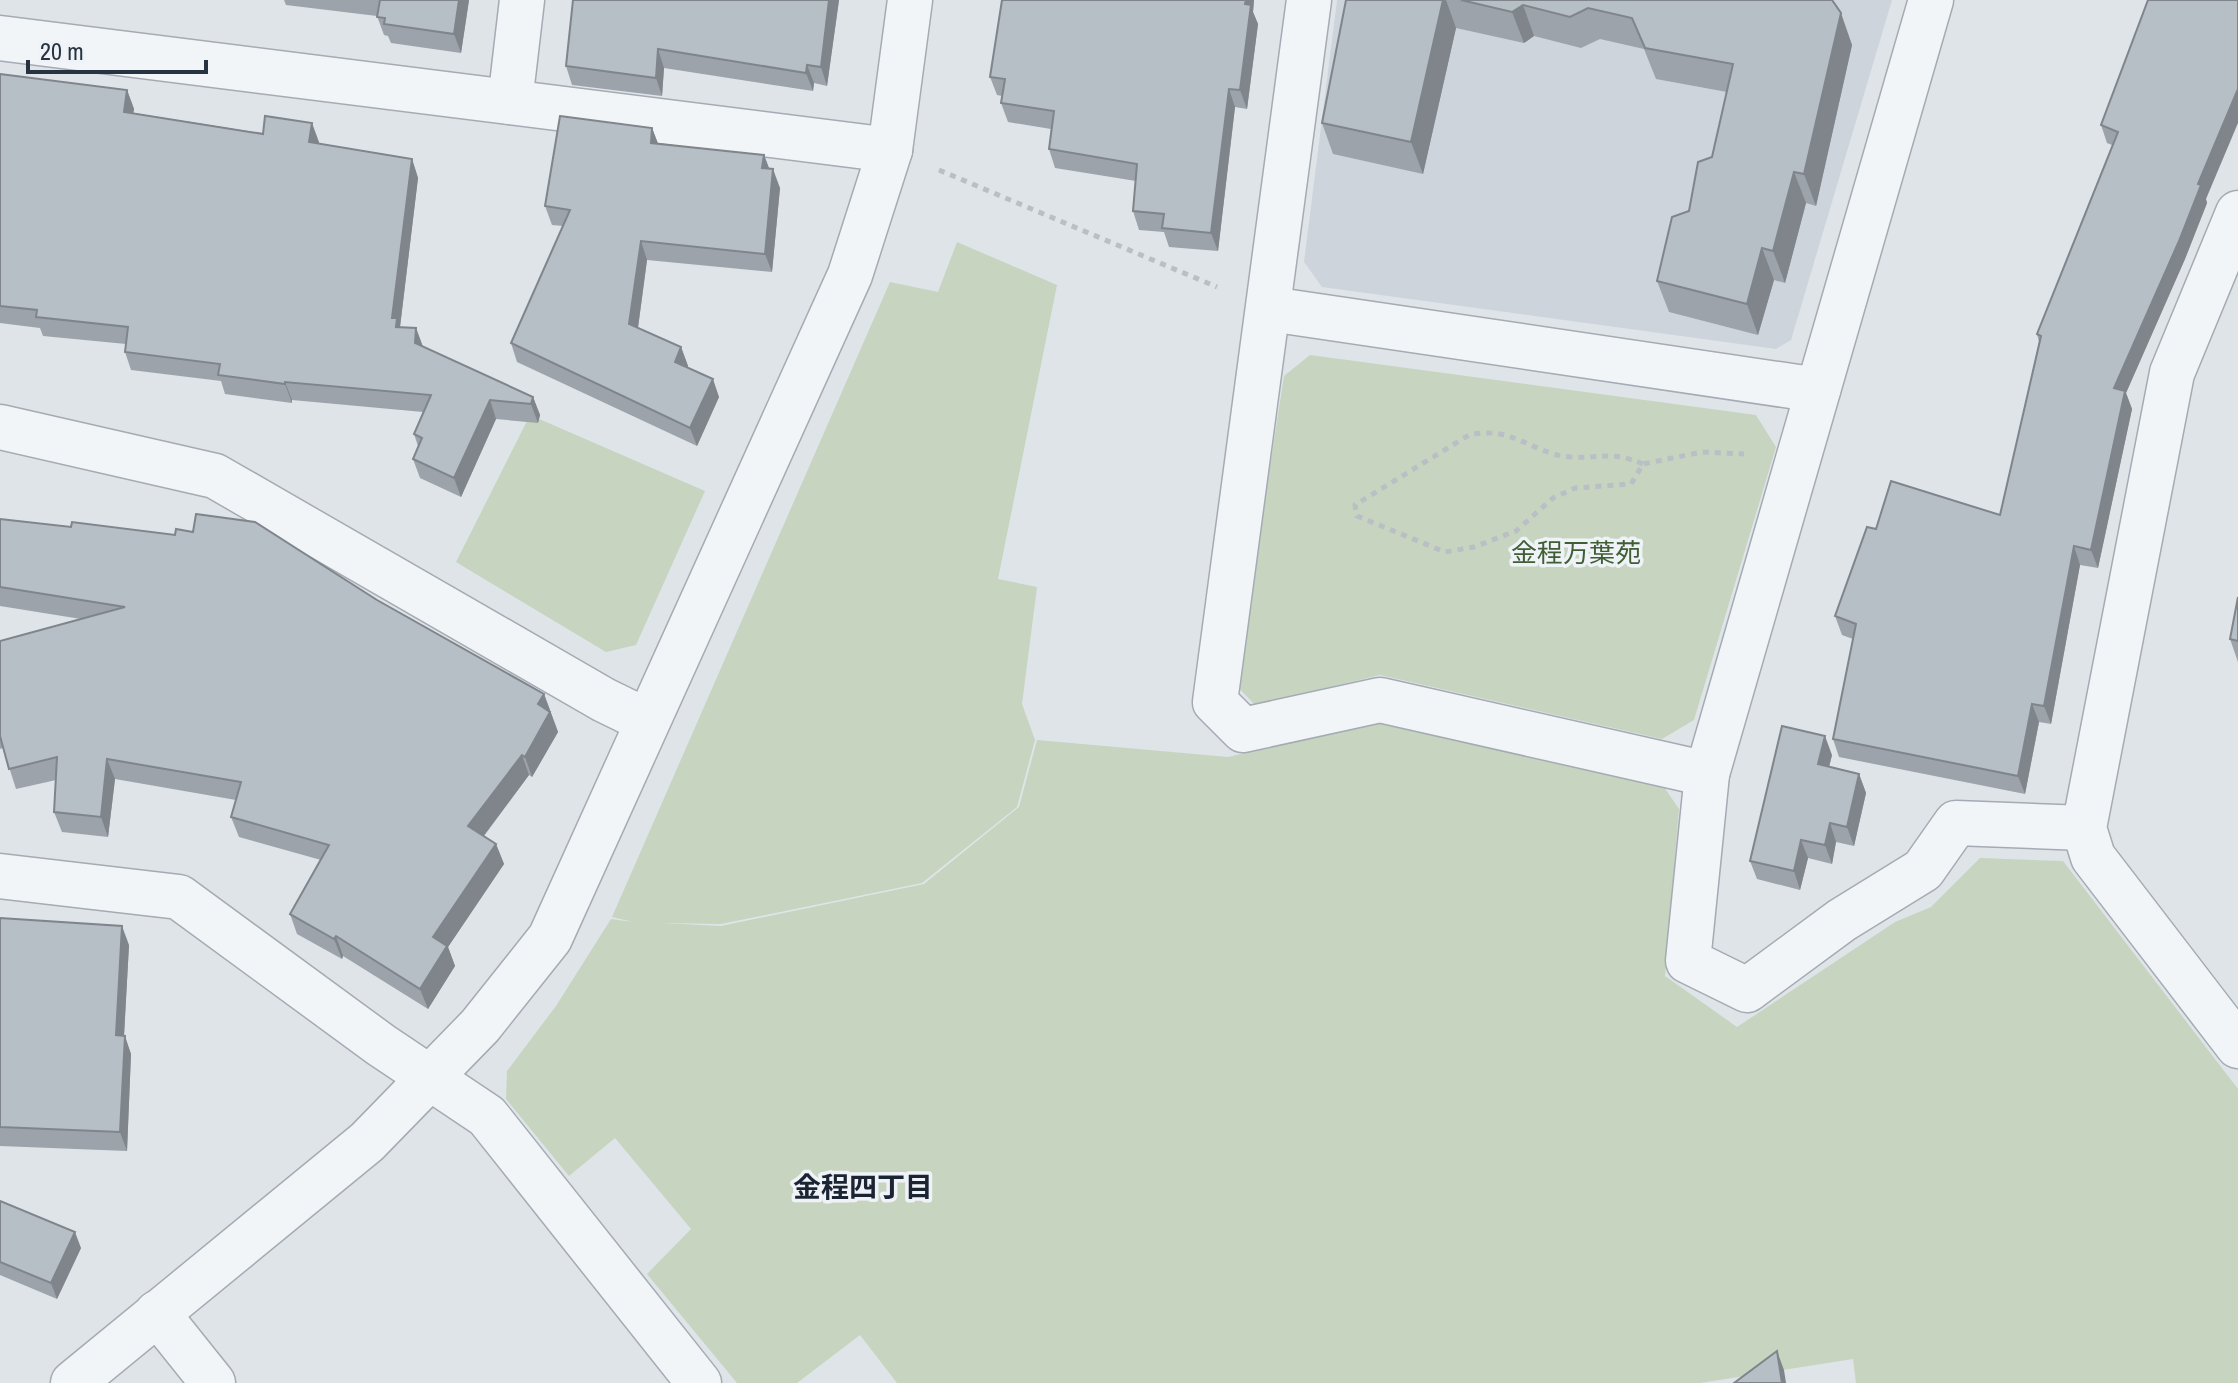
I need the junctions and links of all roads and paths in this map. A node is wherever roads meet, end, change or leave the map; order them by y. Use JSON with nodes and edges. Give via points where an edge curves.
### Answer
{"nodes":[{"id":1,"x":522,"y":0,"type":"edge"},
{"id":2,"x":910,"y":0,"type":"edge"},
{"id":3,"x":1309,"y":0,"type":"edge"},
{"id":4,"x":1931,"y":0,"type":"edge"},
{"id":5,"x":0,"y":38,"type":"edge"},
{"id":6,"x":510,"y":102,"type":"junction"},
{"id":7,"x":890,"y":150,"type":"junction"},
{"id":8,"x":2238,"y":213,"type":"edge"},
{"id":9,"x":1270,"y":309,"type":"junction"},
{"id":10,"x":1818,"y":390,"type":"junction"},
{"id":11,"x":0,"y":427,"type":"edge"},
{"id":12,"x":1643,"y":464,"type":"junction"},
{"id":13,"x":1796,"y":466,"type":"junction"},
{"id":14,"x":647,"y":721,"type":"junction"},
{"id":15,"x":1707,"y":774,"type":"junction"},
{"id":16,"x":2084,"y":828,"type":"junction"},
{"id":17,"x":0,"y":876,"type":"edge"},
{"id":18,"x":2238,"y":1046,"type":"edge"},
{"id":19,"x":429,"y":1078,"type":"junction"},
{"id":20,"x":157,"y":1313,"type":"junction"},
{"id":21,"x":73,"y":1383,"type":"edge"},
{"id":22,"x":213,"y":1383,"type":"edge"},
{"id":23,"x":699,"y":1383,"type":"edge"}],
"edges":[{"from":1,"to":6,"type":"street"},
{"from":2,"to":7,"type":"street"},
{"from":3,"to":9,"type":"street"},
{"from":4,"to":10,"type":"street"},
{"from":5,"to":6,"type":"street"},
{"from":6,"to":7,"type":"street"},
{"from":7,"to":9,"type":"path"},
{"from":7,"to":14,"type":"street","via":[[850,275]]},
{"from":8,"to":16,"type":"street","via":[[2172,373]]},
{"from":9,"to":10,"type":"street"},
{"from":9,"to":15,"type":"street","via":[[1215,702],[1243,730],[1380,700]]},
{"from":10,"to":13,"type":"street"},
{"from":11,"to":14,"type":"street","via":[[215,476]]},
{"from":12,"to":12,"type":"path","via":[[1631,484],[1575,488],[1553,498],[1516,531],[1445,552],[1357,516],[1355,505],[1469,435],[1489,431],[1568,457],[1618,453]]},
{"from":12,"to":13,"type":"path","via":[[1702,452],[1747,454]]},
{"from":13,"to":15,"type":"street"},
{"from":14,"to":19,"type":"street","via":[[550,938],[480,1026]]},
{"from":15,"to":16,"type":"street","via":[[1688,961],[1747,990],[1842,920],[1923,870],[1956,823]]},
{"from":16,"to":18,"type":"street","via":[[2093,857]]},
{"from":17,"to":19,"type":"street","via":[[179,897]]},
{"from":19,"to":20,"type":"street","via":[[367,1142]]},
{"from":19,"to":23,"type":"street","via":[[487,1116]]},
{"from":20,"to":21,"type":"street"},
{"from":20,"to":22,"type":"street"}]}
